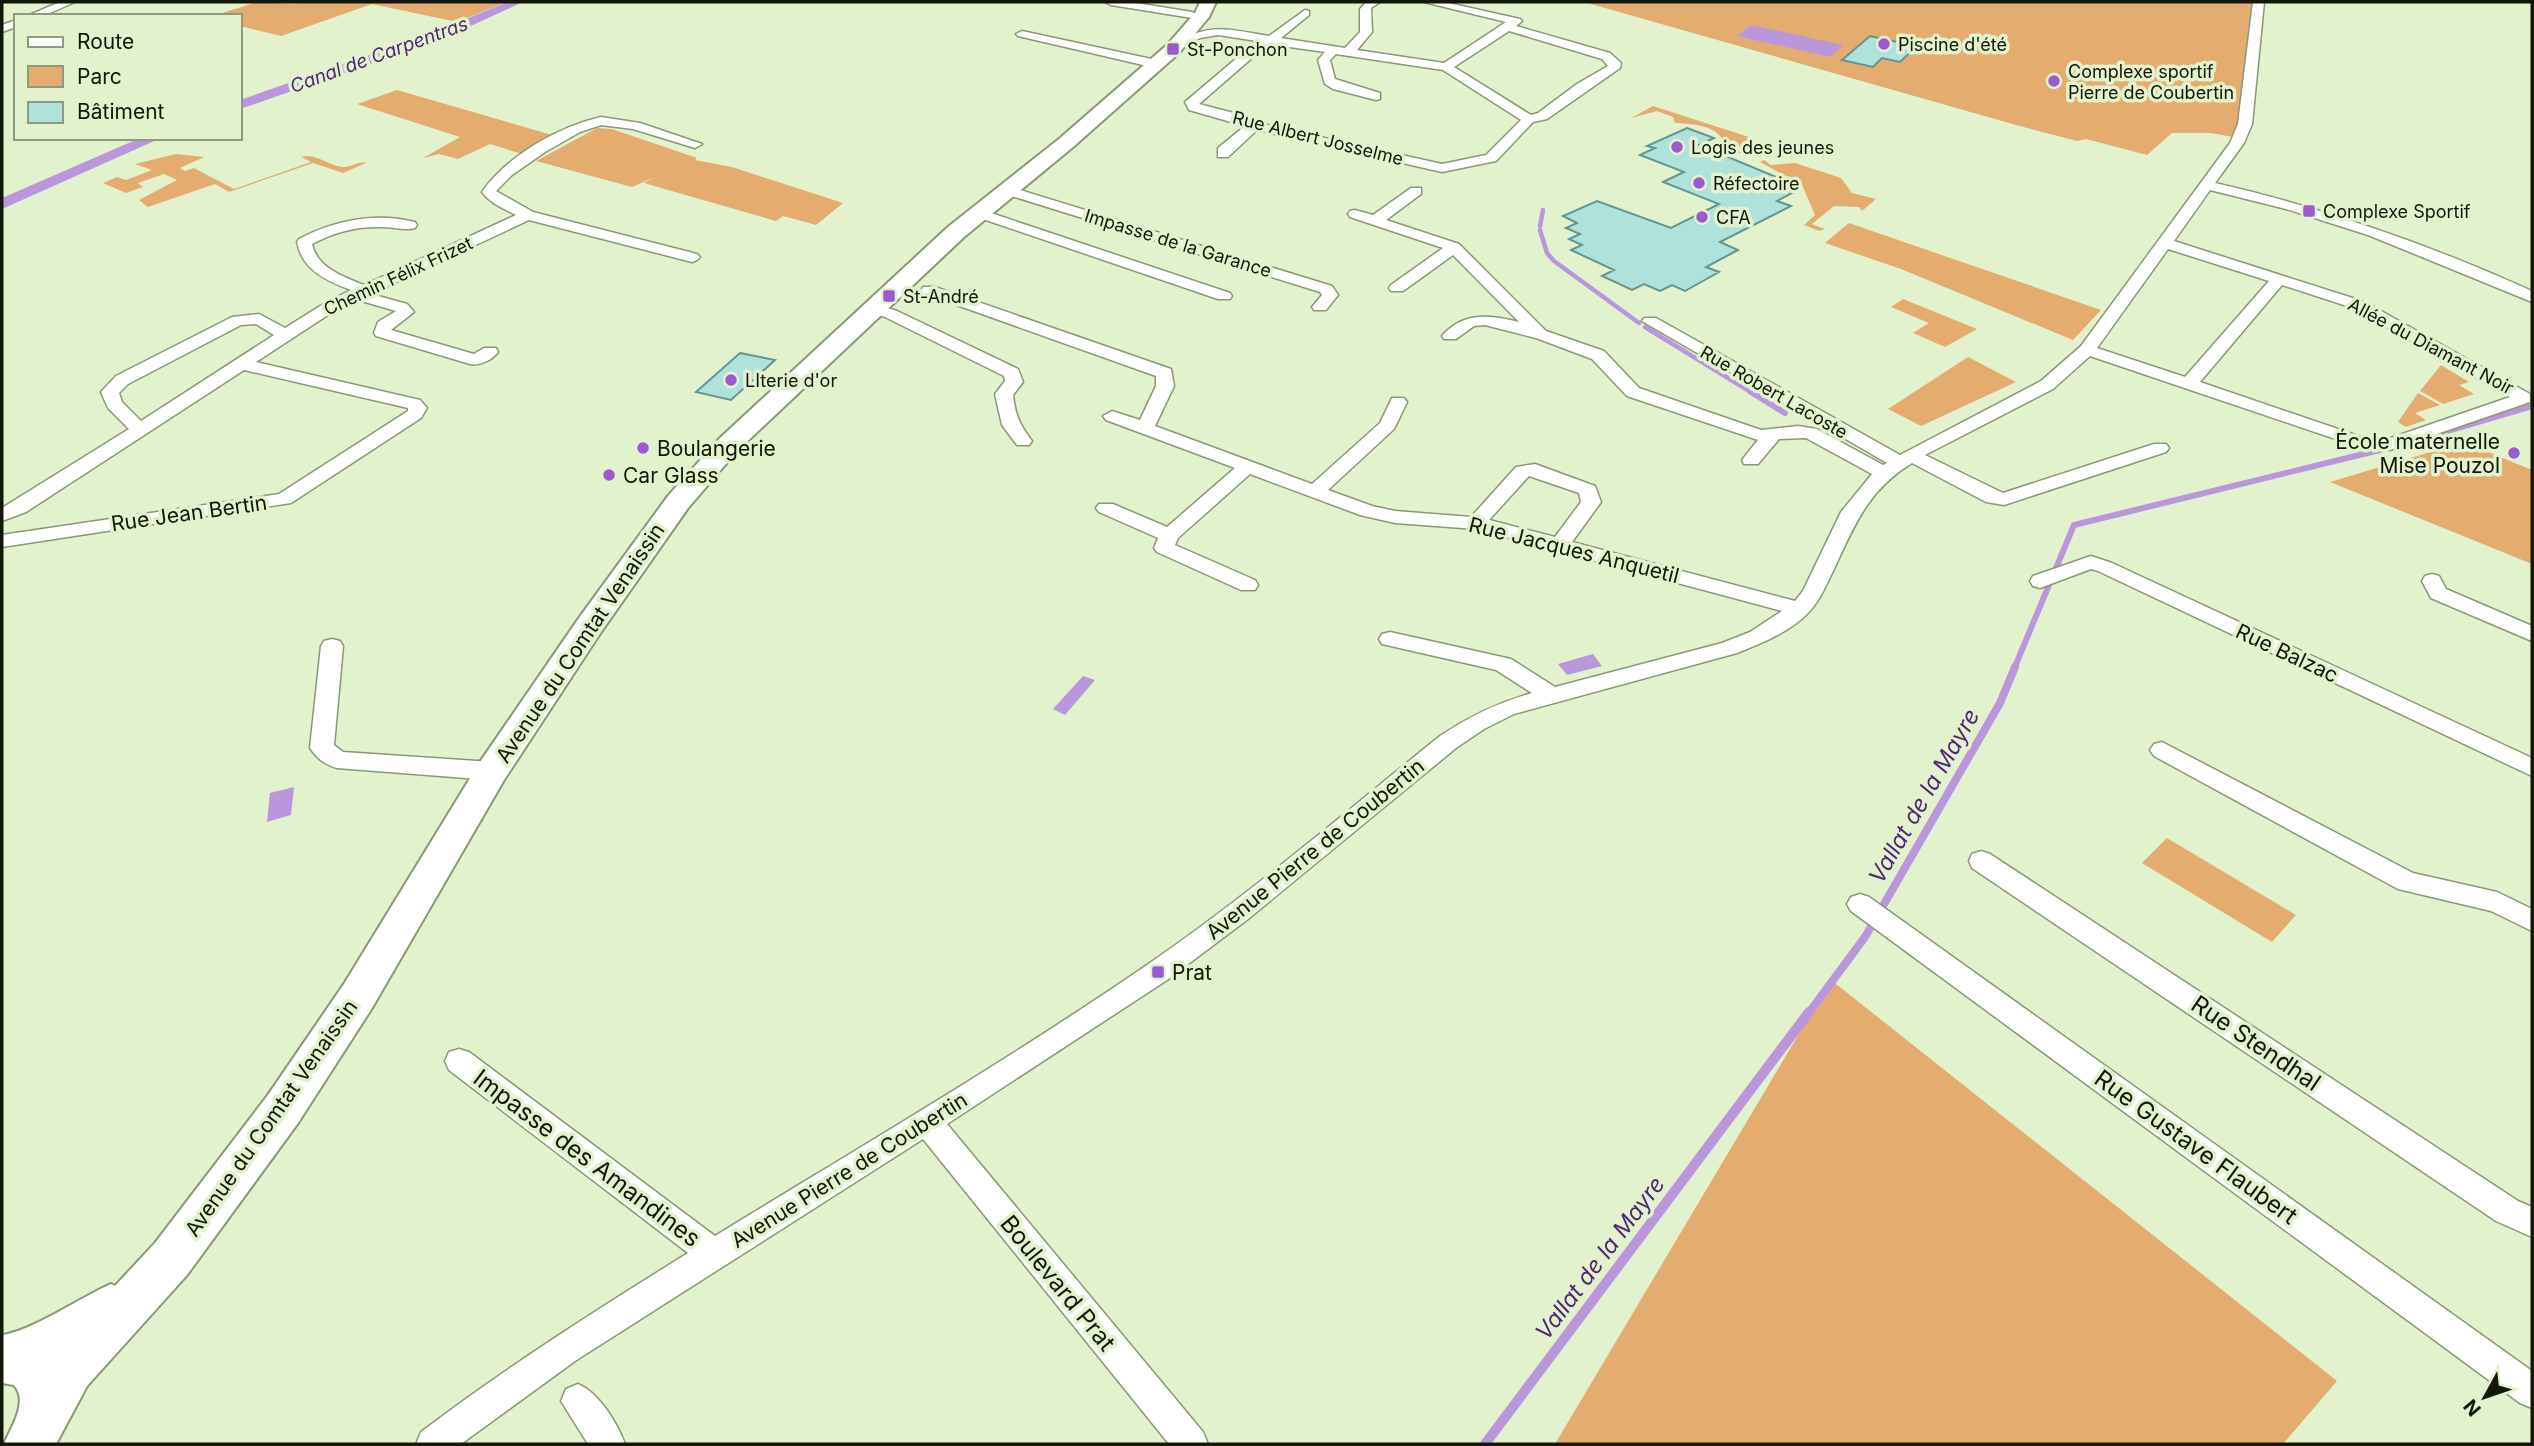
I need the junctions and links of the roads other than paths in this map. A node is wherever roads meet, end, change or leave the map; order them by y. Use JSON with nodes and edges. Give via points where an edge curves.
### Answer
{"nodes":[{"id":1,"x":69,"y":2,"type":"edge"},
{"id":2,"x":1111,"y":2,"type":"edge"},
{"id":3,"x":1374,"y":2,"type":"edge"},
{"id":4,"x":1430,"y":2,"type":"edge"},
{"id":5,"x":2258,"y":2,"type":"edge"},
{"id":6,"x":1305,"y":13,"type":"dead end"},
{"id":7,"x":37,"y":14,"type":"edge"},
{"id":8,"x":1203,"y":19,"type":"edge"},
{"id":9,"x":1508,"y":22,"type":"junction"},
{"id":10,"x":1022,"y":34,"type":"dead end"},
{"id":11,"x":1269,"y":41,"type":"junction"},
{"id":12,"x":1333,"y":50,"type":"junction"},
{"id":13,"x":1347,"y":52,"type":"junction"},
{"id":14,"x":1151,"y":63,"type":"junction"},
{"id":15,"x":1446,"y":67,"type":"junction"},
{"id":16,"x":1376,"y":96,"type":"dead end"},
{"id":17,"x":1529,"y":119,"type":"junction"},
{"id":18,"x":1254,"y":126,"type":"junction"},
{"id":19,"x":695,"y":144,"type":"dead end"},
{"id":20,"x":1223,"y":154,"type":"dead end"},
{"id":21,"x":1442,"y":168,"type":"junction"},
{"id":22,"x":2208,"y":185,"type":"junction"},
{"id":23,"x":1007,"y":190,"type":"junction"},
{"id":24,"x":979,"y":213,"type":"junction"},
{"id":25,"x":1355,"y":214,"type":"dead end"},
{"id":26,"x":528,"y":215,"type":"junction"},
{"id":27,"x":1376,"y":220,"type":"junction"},
{"id":28,"x":410,"y":225,"type":"dead end"},
{"id":29,"x":2166,"y":243,"type":"junction"},
{"id":30,"x":1454,"y":247,"type":"junction"},
{"id":31,"x":692,"y":257,"type":"dead end"},
{"id":32,"x":2279,"y":279,"type":"junction"},
{"id":33,"x":1397,"y":288,"type":"dead end"},
{"id":34,"x":929,"y":290,"type":"dead end"},
{"id":35,"x":360,"y":292,"type":"junction"},
{"id":36,"x":1224,"y":296,"type":"dead end"},
{"id":37,"x":2532,"y":297,"type":"edge"},
{"id":38,"x":1320,"y":306,"type":"dead end"},
{"id":39,"x":875,"y":309,"type":"junction"},
{"id":40,"x":1650,"y":321,"type":"dead end"},
{"id":41,"x":1540,"y":334,"type":"junction"},
{"id":42,"x":285,"y":335,"type":"junction"},
{"id":43,"x":1450,"y":336,"type":"dead end"},
{"id":44,"x":2087,"y":351,"type":"junction"},
{"id":45,"x":490,"y":352,"type":"dead end"},
{"id":46,"x":242,"y":364,"type":"junction"},
{"id":47,"x":2189,"y":385,"type":"junction"},
{"id":48,"x":1398,"y":402,"type":"dead end"},
{"id":49,"x":1112,"y":416,"type":"dead end"},
{"id":50,"x":1145,"y":428,"type":"junction"},
{"id":51,"x":141,"y":431,"type":"junction"},
{"id":52,"x":1772,"y":436,"type":"junction"},
{"id":53,"x":1023,"y":441,"type":"dead end"},
{"id":54,"x":2160,"y":448,"type":"dead end"},
{"id":55,"x":1751,"y":460,"type":"dead end"},
{"id":56,"x":1897,"y":464,"type":"junction"},
{"id":57,"x":1248,"y":466,"type":"junction"},
{"id":58,"x":1315,"y":492,"type":"junction"},
{"id":59,"x":1107,"y":508,"type":"dead end"},
{"id":60,"x":2,"y":515,"type":"edge"},
{"id":61,"x":1476,"y":523,"type":"junction"},
{"id":62,"x":1169,"y":535,"type":"junction"},
{"id":63,"x":2,"y":541,"type":"edge"},
{"id":64,"x":1560,"y":544,"type":"junction"},
{"id":65,"x":2040,"y":581,"type":"dead end"},
{"id":66,"x":2432,"y":581,"type":"dead end"},
{"id":67,"x":1248,"y":585,"type":"dead end"},
{"id":68,"x":1798,"y":611,"type":"junction"},
{"id":69,"x":2532,"y":634,"type":"edge"},
{"id":70,"x":1390,"y":639,"type":"dead end"},
{"id":71,"x":332,"y":646,"type":"dead end"},
{"id":72,"x":1552,"y":696,"type":"junction"},
{"id":73,"x":2162,"y":750,"type":"dead end"},
{"id":74,"x":2532,"y":768,"type":"edge"},
{"id":75,"x":492,"y":771,"type":"junction"},
{"id":76,"x":1982,"y":861,"type":"dead end"},
{"id":77,"x":1860,"y":904,"type":"dead end"},
{"id":78,"x":2532,"y":921,"type":"edge"},
{"id":79,"x":460,"y":1061,"type":"dead end"},
{"id":80,"x":926,"y":1121,"type":"junction"},
{"id":81,"x":2532,"y":1222,"type":"edge"},
{"id":82,"x":715,"y":1255,"type":"junction"},
{"id":83,"x":153,"y":1279,"type":"junction"},
{"id":84,"x":4,"y":1359,"type":"edge"},
{"id":85,"x":2532,"y":1391,"type":"edge"},
{"id":86,"x":578,"y":1401,"type":"dead end"},
{"id":87,"x":36,"y":1430,"type":"edge"},
{"id":88,"x":432,"y":1444,"type":"edge"},
{"id":89,"x":608,"y":1444,"type":"edge"},
{"id":90,"x":1191,"y":1444,"type":"edge"}],
"edges":[{"from":1,"to":7,"type":"street"},
{"from":2,"to":8,"type":"street"},
{"from":3,"to":13,"type":"street","via":[[1364,12],[1366,34]]},
{"from":4,"to":9,"type":"street"},
{"from":5,"to":22,"type":"street","via":[[2245,124],[2237,144]]},
{"from":6,"to":11,"type":"street"},
{"from":8,"to":11,"type":"street"},
{"from":8,"to":14,"type":"main road","name":"Avenue du Comtat Venaissin"},
{"from":9,"to":15,"type":"street"},
{"from":9,"to":17,"type":"street","name":"Rue Albert Josselme","via":[[1615,63],[1542,116]]},
{"from":10,"to":14,"type":"street"},
{"from":11,"to":12,"type":"street"},
{"from":11,"to":18,"type":"street","name":"Rue Albert Josselme","via":[[1191,102],[1199,110]]},
{"from":12,"to":13,"type":"street"},
{"from":12,"to":16,"type":"street","via":[[1324,60],[1329,81]]},
{"from":13,"to":15,"type":"street"},
{"from":14,"to":23,"type":"main road","name":"Avenue du Comtat Venaissin","via":[[1066,143]]},
{"from":15,"to":17,"type":"street"},
{"from":17,"to":21,"type":"street","name":"Rue Albert Josselme","via":[[1491,158]]},
{"from":18,"to":20,"type":"street"},
{"from":18,"to":21,"type":"street","name":"Rue Albert Josselme"},
{"from":19,"to":26,"type":"street","via":[[612,122],[583,126],[493,183],[489,191],[496,199]]},
{"from":21,"to":27,"type":"street"},
{"from":22,"to":29,"type":"street"},
{"from":22,"to":37,"type":"street","via":[[2397,240]]},
{"from":23,"to":24,"type":"main road","name":"Avenue du Comtat Venaissin"},
{"from":23,"to":38,"type":"street","name":"Impasse de la Garance","via":[[1326,289],[1330,295]]},
{"from":24,"to":36,"type":"street"},
{"from":24,"to":39,"type":"main road","name":"Avenue du Comtat Venaissin"},
{"from":25,"to":27,"type":"street"},
{"from":26,"to":31,"type":"street"},
{"from":26,"to":35,"type":"street","name":"Chemin Félix Frizet"},
{"from":27,"to":30,"type":"street"},
{"from":28,"to":35,"type":"street","via":[[370,222],[304,242],[328,277]]},
{"from":29,"to":32,"type":"street","name":"Allée du Diamant Noir"},
{"from":29,"to":44,"type":"street"},
{"from":30,"to":33,"type":"street"},
{"from":30,"to":41,"type":"street"},
{"from":32,"to":47,"type":"street"},
{"from":32,"to":47,"type":"street","name":"Allée du Diamant Noir","via":[[2359,305],[2524,398],[2384,446],[2371,446]]},
{"from":34,"to":50,"type":"street","via":[[1165,373],[1166,386]]},
{"from":35,"to":42,"type":"street","name":"Chemin Félix Frizet"},
{"from":35,"to":45,"type":"street","via":[[406,312],[384,325],[382,333],[475,360]]},
{"from":39,"to":53,"type":"street","via":[[1012,373],[1014,382],[1004,394],[1006,416]]},
{"from":39,"to":75,"type":"main road","name":"Avenue du Comtat Venaissin","via":[[728,444],[691,485]]},
{"from":40,"to":56,"type":"street","name":"Rue Robert Lacoste"},
{"from":41,"to":43,"type":"street","via":[[1480,321],[1468,323]]},
{"from":41,"to":52,"type":"street","via":[[1598,355],[1633,392],[1745,432]]},
{"from":42,"to":46,"type":"street","name":"Chemin Félix Frizet"},
{"from":42,"to":51,"type":"street","via":[[259,319],[237,320],[122,380],[110,392],[114,404]]},
{"from":44,"to":47,"type":"street","name":"Allée du Diamant Noir"},
{"from":44,"to":56,"type":"street","via":[[2047,385]]},
{"from":46,"to":51,"type":"street","name":"Chemin Félix Frizet"},
{"from":46,"to":63,"type":"street","name":"Rue Jean Bertin","via":[[418,408],[285,499]]},
{"from":48,"to":58,"type":"street","via":[[1388,425]]},
{"from":49,"to":50,"type":"street","name":"Rue Jacques Anquetil"},
{"from":50,"to":57,"type":"street","name":"Rue Jacques Anquetil"},
{"from":51,"to":60,"type":"street","name":"Chemin Félix Frizet"},
{"from":52,"to":55,"type":"street"},
{"from":52,"to":56,"type":"street","via":[[1791,431],[1811,433]]},
{"from":54,"to":56,"type":"street","via":[[2004,499]]},
{"from":56,"to":68,"type":"street","name":"Avenue Pierre de Coubertin","via":[[1851,512],[1812,594]]},
{"from":57,"to":58,"type":"street","name":"Rue Jacques Anquetil"},
{"from":57,"to":62,"type":"street"},
{"from":58,"to":61,"type":"street","name":"Rue Jacques Anquetil","via":[[1395,517]]},
{"from":59,"to":62,"type":"street"},
{"from":61,"to":64,"type":"street","name":"Rue Jacques Anquetil"},
{"from":61,"to":64,"type":"street","via":[[1523,471],[1535,470],[1588,490],[1591,502]]},
{"from":62,"to":67,"type":"street","via":[[1164,548]]},
{"from":64,"to":68,"type":"street","name":"Rue Jacques Anquetil"},
{"from":65,"to":74,"type":"street","name":"Rue Balzac","via":[[2091,562],[2105,566]]},
{"from":66,"to":69,"type":"street","via":[[2438,593]]},
{"from":68,"to":72,"type":"street","name":"Avenue Pierre de Coubertin","via":[[1758,638]]},
{"from":70,"to":72,"type":"street","via":[[1503,664]]},
{"from":71,"to":75,"type":"street","via":[[322,748],[337,760]]},
{"from":72,"to":80,"type":"street","name":"Avenue Pierre de Coubertin","via":[[1507,708],[1448,742],[1192,948]]},
{"from":73,"to":78,"type":"street","via":[[2407,882],[2497,902]]},
{"from":75,"to":83,"type":"main road","name":"Avenue du Comtat Venaissin","via":[[358,996],[282,1109]]},
{"from":76,"to":81,"type":"street","name":"Rue Stendhal","via":[[2507,1211]]},
{"from":77,"to":85,"type":"street","name":"Rue Gustave Flaubert"},
{"from":79,"to":82,"type":"street","name":"Impasse des Amandines"},
{"from":80,"to":82,"type":"street","name":"Avenue Pierre de Coubertin"},
{"from":80,"to":90,"type":"street","name":"Boulevard Prat"},
{"from":82,"to":88,"type":"street","name":"Avenue Pierre de Coubertin","via":[[563,1349]]},
{"from":83,"to":84,"type":"main road","name":"Avenue du Comtat Venaissin","via":[[76,1328]]},
{"from":83,"to":87,"type":"main road","name":"Avenue du Comtat Venaissin","via":[[70,1369]]},
{"from":84,"to":87,"type":"main road","via":[[27,1364],[39,1376],[46,1393]]},
{"from":86,"to":89,"type":"street"}]}
